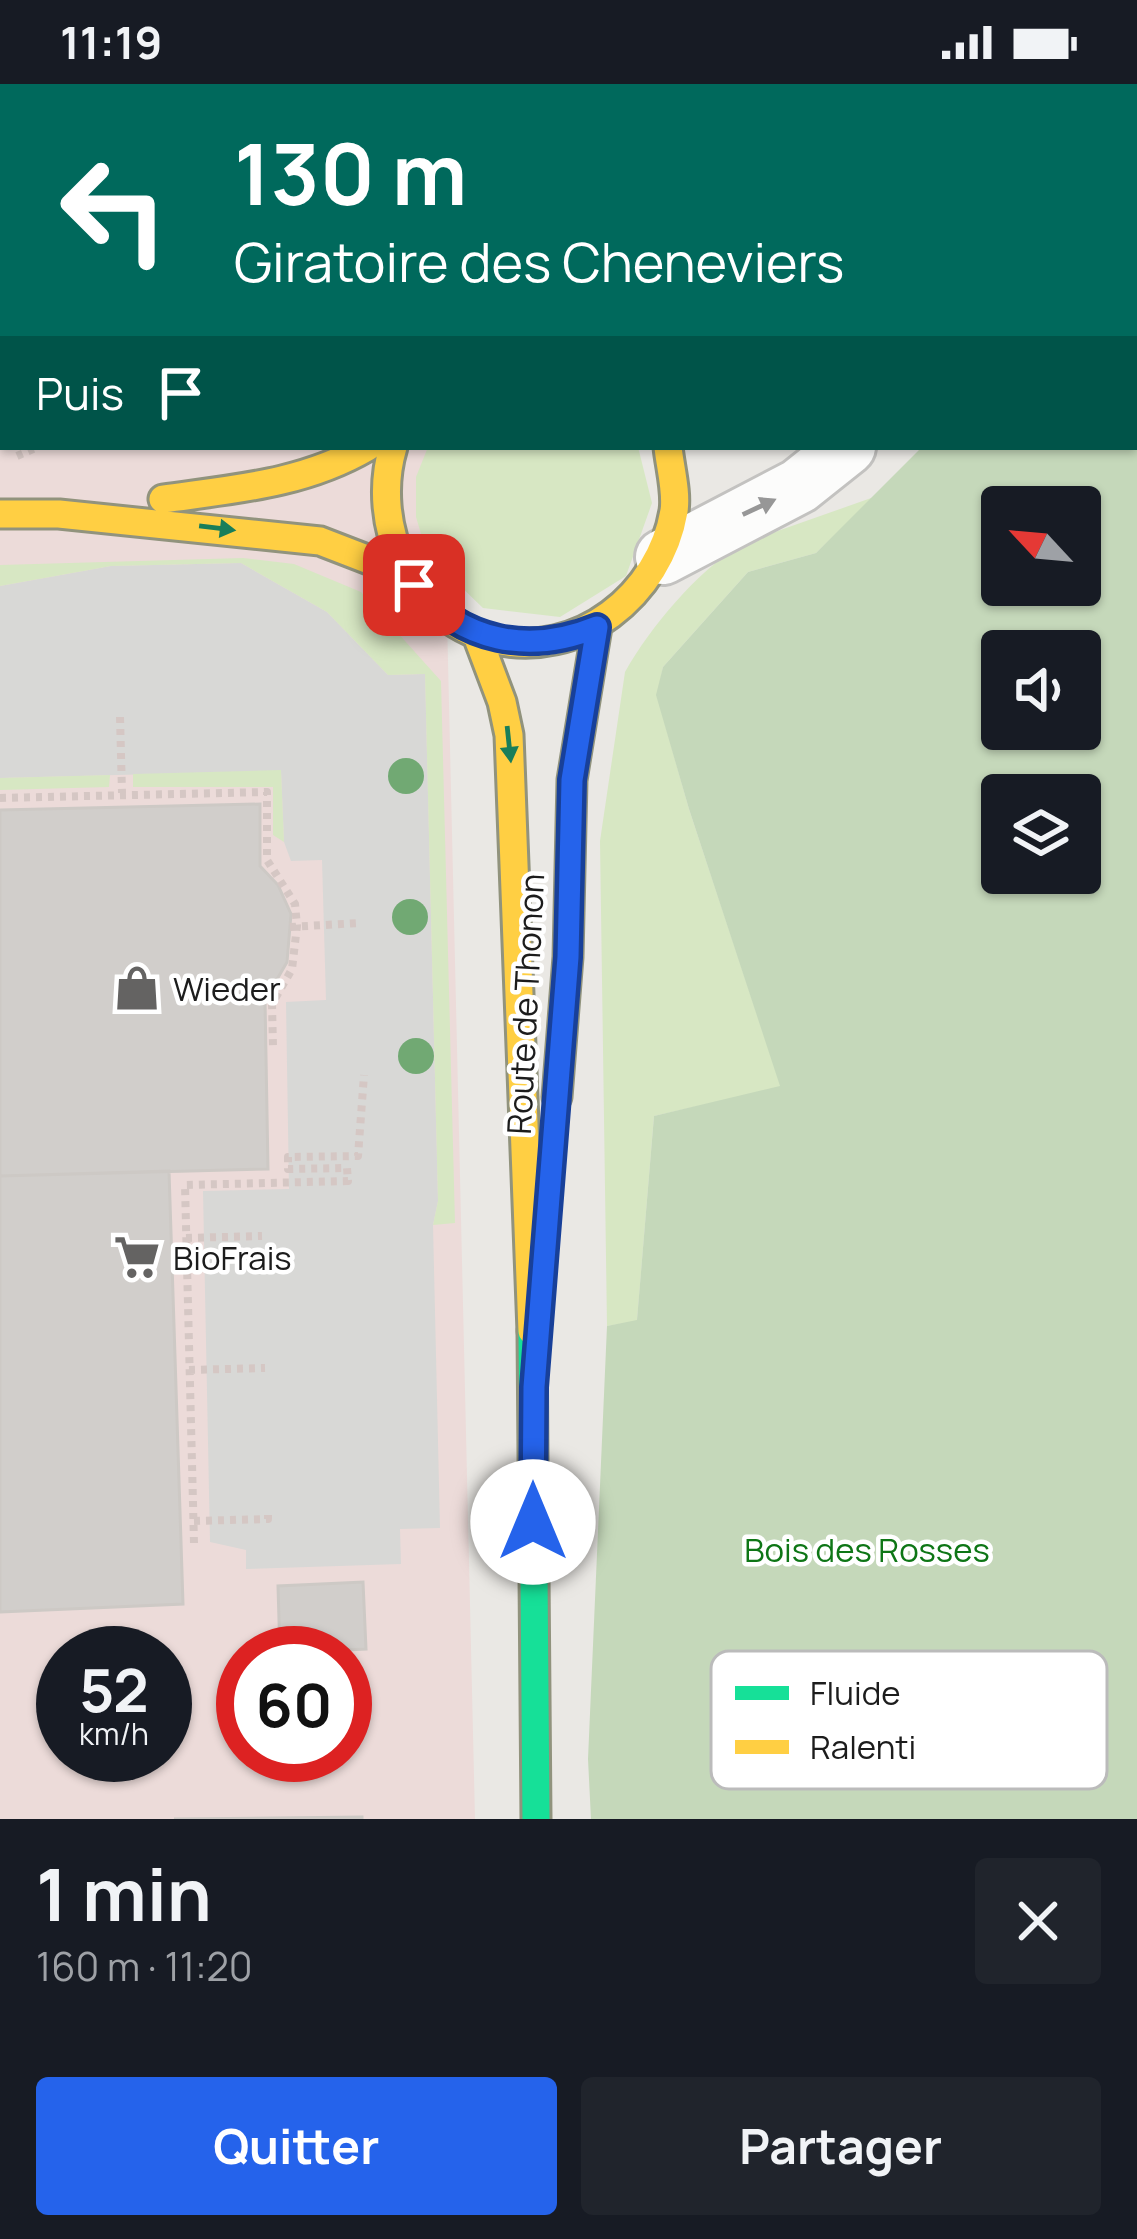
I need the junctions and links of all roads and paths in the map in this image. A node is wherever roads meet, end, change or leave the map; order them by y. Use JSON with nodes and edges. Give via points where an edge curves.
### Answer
{"nodes":[{"id":1,"x":362,"y":450,"type":"edge"},
{"id":2,"x":392,"y":450,"type":"edge"},
{"id":3,"x":669,"y":450,"type":"edge"},
{"id":4,"x":844,"y":450,"type":"edge"},
{"id":5,"x":0,"y":514,"type":"edge"},
{"id":6,"x":59,"y":514,"type":"junction"},
{"id":7,"x":663,"y":557,"type":"junction"},
{"id":8,"x":408,"y":575,"type":"junction"},
{"id":9,"x":597,"y":627,"type":"junction"},
{"id":10,"x":476,"y":633,"type":"junction"},
{"id":11,"x":120,"y":717,"type":"dead end"},
{"id":12,"x":122,"y":794,"type":"junction"},
{"id":13,"x":0,"y":798,"type":"edge"},
{"id":14,"x":359,"y":923,"type":"dead end"},
{"id":15,"x":294,"y":927,"type":"junction"},
{"id":16,"x":273,"y":1047,"type":"dead end"},
{"id":17,"x":364,"y":1076,"type":"dead end"},
{"id":18,"x":262,"y":1236,"type":"dead end"},
{"id":19,"x":186,"y":1238,"type":"junction"},
{"id":20,"x":175,"y":1349,"type":"dead end"},
{"id":21,"x":189,"y":1349,"type":"junction"},
{"id":22,"x":265,"y":1368,"type":"dead end"},
{"id":23,"x":189,"y":1370,"type":"junction"},
{"id":24,"x":534,"y":1387,"type":"junction"},
{"id":25,"x":180,"y":1510,"type":"dead end"},
{"id":26,"x":268,"y":1510,"type":"dead end"},
{"id":27,"x":194,"y":1516,"type":"junction"},
{"id":28,"x":194,"y":1543,"type":"dead end"},
{"id":29,"x":536,"y":1819,"type":"edge"}],
"edges":[{"from":1,"to":6,"type":"main road","via":[[294,479]]},
{"from":2,"to":8,"type":"main road","via":[[385,514]]},
{"from":3,"to":7,"type":"main road","via":[[677,497]]},
{"from":7,"to":4,"type":"street","one_way":true,"via":[[800,486]]},
{"from":5,"to":6,"type":"main road"},
{"from":6,"to":8,"type":"main road","one_way":true,"via":[[320,541]]},
{"from":7,"to":9,"type":"main road","via":[[644,589]]},
{"from":8,"to":10,"type":"main road","via":[[429,602]]},
{"from":9,"to":10,"type":"main road","via":[[537,642]]},
{"from":9,"to":24,"type":"main road","name":"Route de Thonon","via":[[572,780],[568,957]]},
{"from":10,"to":24,"type":"main road","name":"Route de Thonon","one_way":true,"via":[[502,701],[510,753]]},
{"from":11,"to":12,"type":"path"},
{"from":12,"to":13,"type":"path"},
{"from":12,"to":15,"type":"path","via":[[268,791],[267,860],[295,904]]},
{"from":14,"to":15,"type":"path"},
{"from":15,"to":16,"type":"path","via":[[292,969],[272,1004]]},
{"from":17,"to":19,"type":"path","via":[[358,1156],[288,1157],[288,1169],[347,1168],[348,1181],[185,1185]]},
{"from":18,"to":19,"type":"path"},
{"from":19,"to":21,"type":"path"},
{"from":20,"to":21,"type":"path"},
{"from":21,"to":23,"type":"path"},
{"from":22,"to":23,"type":"path"},
{"from":23,"to":27,"type":"path"},
{"from":24,"to":29,"type":"main road","name":"Route de Thonon"},
{"from":25,"to":27,"type":"path"},
{"from":26,"to":27,"type":"path","via":[[268,1519]]},
{"from":27,"to":28,"type":"path"}]}
